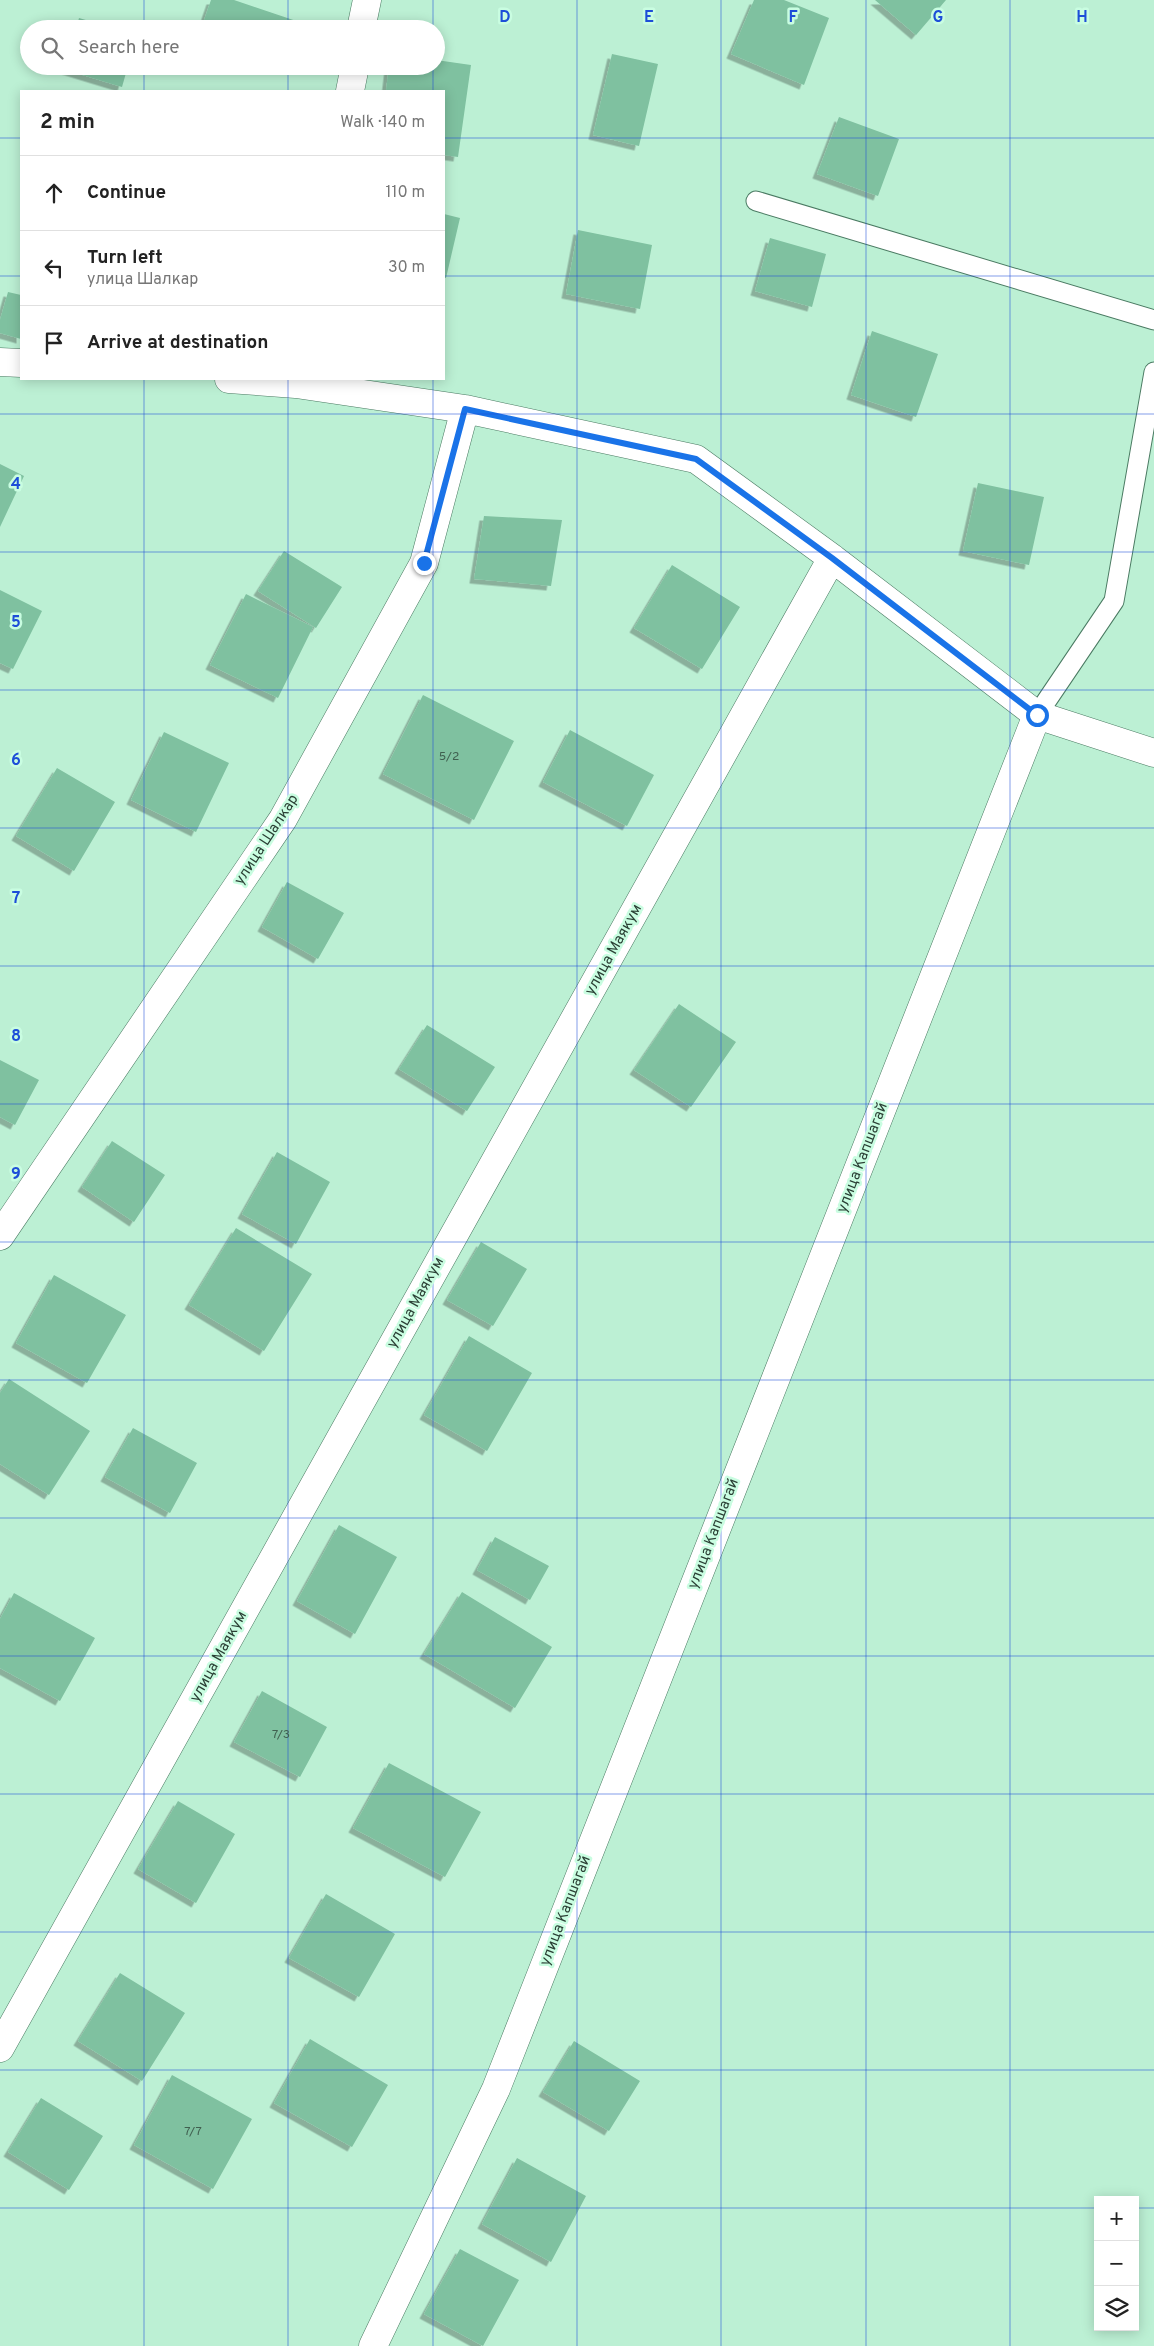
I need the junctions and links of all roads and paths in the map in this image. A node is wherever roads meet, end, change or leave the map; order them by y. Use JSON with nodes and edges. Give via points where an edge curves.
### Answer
{"nodes":[{"id":1,"x":367,"y":0,"type":"edge"},
{"id":2,"x":363,"y":20,"type":"edge"},
{"id":3,"x":353,"y":75,"type":"edge"},
{"id":4,"x":350,"y":90,"type":"edge"},
{"id":5,"x":756,"y":201,"type":"dead end"},
{"id":6,"x":1154,"y":320,"type":"edge"},
{"id":7,"x":0,"y":362,"type":"edge"},
{"id":8,"x":20,"y":363,"type":"edge"},
{"id":9,"x":1154,"y":372,"type":"edge"},
{"id":10,"x":263,"y":380,"type":"edge"},
{"id":11,"x":297,"y":381,"type":"edge"},
{"id":12,"x":465,"y":409,"type":"junction"},
{"id":13,"x":832,"y":558,"type":"junction"},
{"id":14,"x":1037,"y":715,"type":"junction"},
{"id":15,"x":1154,"y":753,"type":"edge"},
{"id":16,"x":0,"y":1236,"type":"edge"},
{"id":17,"x":0,"y":2048,"type":"edge"},
{"id":18,"x":373,"y":2346,"type":"edge"}],
"edges":[{"from":1,"to":2,"type":"street"},
{"from":3,"to":4,"type":"street"},
{"from":5,"to":6,"type":"lane"},
{"from":7,"to":8,"type":"street"},
{"from":9,"to":14,"type":"lane","via":[[1114,601]]},
{"from":10,"to":11,"type":"street"},
{"from":11,"to":12,"type":"street"},
{"from":12,"to":13,"type":"street","via":[[696,459]]},
{"from":12,"to":16,"type":"street","name":"улица Шалкар","via":[[424,563],[283,819]]},
{"from":13,"to":14,"type":"street"},
{"from":13,"to":17,"type":"street","name":"улица Маякум"},
{"from":14,"to":15,"type":"street"},
{"from":14,"to":18,"type":"street","name":"улица Капшагай","via":[[496,2089]]}]}
